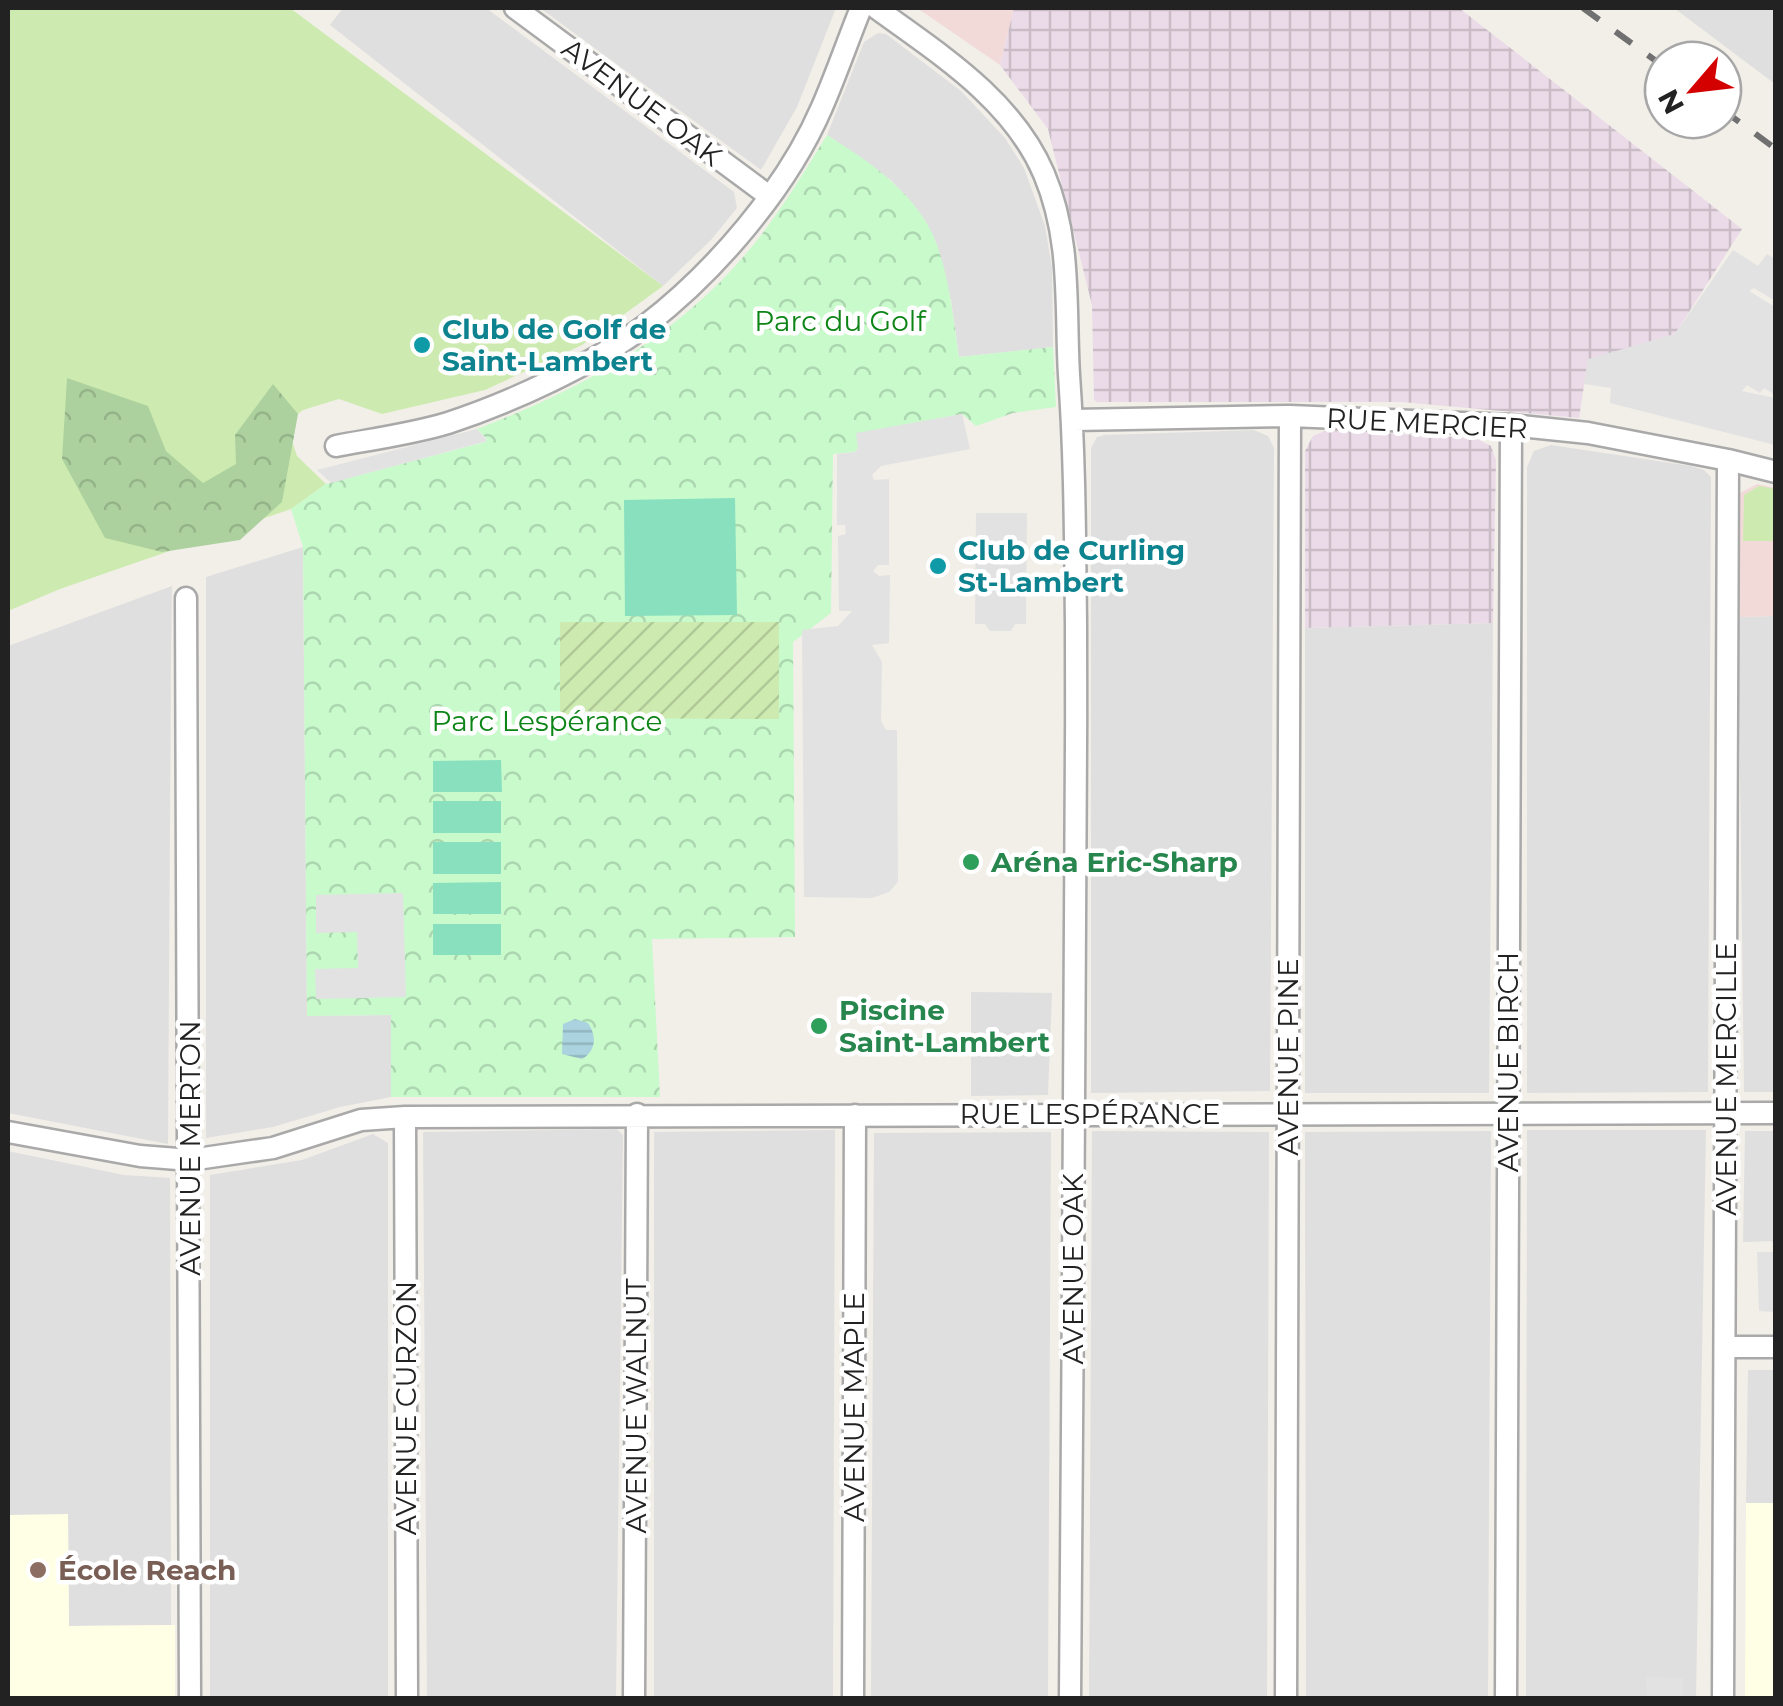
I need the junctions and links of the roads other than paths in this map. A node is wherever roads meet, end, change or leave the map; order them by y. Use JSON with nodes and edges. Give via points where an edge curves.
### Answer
{"nodes":[{"id":1,"x":514,"y":8,"type":"edge"},
{"id":2,"x":861,"y":8,"type":"edge"},
{"id":3,"x":876,"y":8,"type":"edge"},
{"id":4,"x":769,"y":196,"type":"junction"},
{"id":5,"x":1290,"y":416,"type":"junction"},
{"id":6,"x":1074,"y":420,"type":"junction"},
{"id":7,"x":1511,"y":425,"type":"junction"},
{"id":8,"x":336,"y":446,"type":"dead end"},
{"id":9,"x":1728,"y":460,"type":"junction"},
{"id":10,"x":1776,"y":472,"type":"edge"},
{"id":11,"x":186,"y":598,"type":"dead end"},
{"id":12,"x":1288,"y":1113,"type":"junction"},
{"id":13,"x":1724,"y":1113,"type":"junction"},
{"id":14,"x":638,"y":1114,"type":"junction"},
{"id":15,"x":1074,"y":1114,"type":"junction"},
{"id":16,"x":1508,"y":1114,"type":"junction"},
{"id":17,"x":1776,"y":1114,"type":"edge"},
{"id":18,"x":855,"y":1115,"type":"junction"},
{"id":19,"x":405,"y":1117,"type":"junction"},
{"id":20,"x":8,"y":1132,"type":"edge"},
{"id":21,"x":190,"y":1160,"type":"junction"},
{"id":22,"x":1727,"y":1347,"type":"junction"},
{"id":23,"x":1776,"y":1347,"type":"edge"},
{"id":24,"x":190,"y":1698,"type":"edge"},
{"id":25,"x":407,"y":1698,"type":"edge"},
{"id":26,"x":634,"y":1698,"type":"edge"},
{"id":27,"x":853,"y":1698,"type":"edge"},
{"id":28,"x":1070,"y":1698,"type":"edge"},
{"id":29,"x":1286,"y":1698,"type":"edge"},
{"id":30,"x":1506,"y":1698,"type":"edge"},
{"id":31,"x":1723,"y":1698,"type":"edge"}],
"edges":[{"from":1,"to":4,"type":"street","name":"AVENUE OAK"},
{"from":2,"to":4,"type":"street","via":[[822,109]]},
{"from":3,"to":6,"type":"street","name":"AVENUE OAK","via":[[971,78],[1015,126],[1042,170],[1067,262]]},
{"from":4,"to":8,"type":"street","via":[[705,271],[631,335],[473,414]]},
{"from":5,"to":6,"type":"street","name":"RUE MERCIER"},
{"from":5,"to":7,"type":"street","name":"RUE MERCIER"},
{"from":5,"to":12,"type":"street","name":"AVENUE PINE"},
{"from":6,"to":15,"type":"street","name":"AVENUE OAK"},
{"from":7,"to":9,"type":"street","name":"RUE MERCIER"},
{"from":7,"to":16,"type":"street","name":"AVENUE BIRCH"},
{"from":9,"to":10,"type":"street","name":"RUE MERCIER"},
{"from":9,"to":13,"type":"street","name":"AVENUE MERCILLE"},
{"from":11,"to":21,"type":"street","name":"AVENUE MERTON"},
{"from":12,"to":15,"type":"street","name":"RUE LESPÉRANCE"},
{"from":12,"to":16,"type":"street","name":"RUE LESPÉRANCE"},
{"from":12,"to":29,"type":"street","name":"AVENUE PINE"},
{"from":13,"to":16,"type":"street","name":"RUE LESPÉRANCE"},
{"from":13,"to":17,"type":"street","name":"RUE LESPÉRANCE"},
{"from":13,"to":22,"type":"street","name":"AVENUE MERCILLE"},
{"from":14,"to":18,"type":"street","name":"RUE LESPÉRANCE"},
{"from":14,"to":19,"type":"street","name":"RUE LESPÉRANCE"},
{"from":14,"to":26,"type":"street","name":"AVENUE WALNUT"},
{"from":15,"to":18,"type":"street","name":"RUE LESPÉRANCE"},
{"from":15,"to":28,"type":"street","name":"AVENUE OAK"},
{"from":16,"to":30,"type":"street","name":"AVENUE BIRCH"},
{"from":18,"to":27,"type":"street","name":"AVENUE MAPLE"},
{"from":19,"to":21,"type":"street","name":"RUE LESPÉRANCE","via":[[361,1120],[273,1148]]},
{"from":19,"to":25,"type":"street","name":"AVENUE CURZON"},
{"from":20,"to":21,"type":"street","name":"RUE LESPÉRANCE"},
{"from":21,"to":24,"type":"street","name":"AVENUE MERTON"},
{"from":22,"to":23,"type":"street"},
{"from":22,"to":31,"type":"street","name":"AVENUE MERCILLE"}]}
